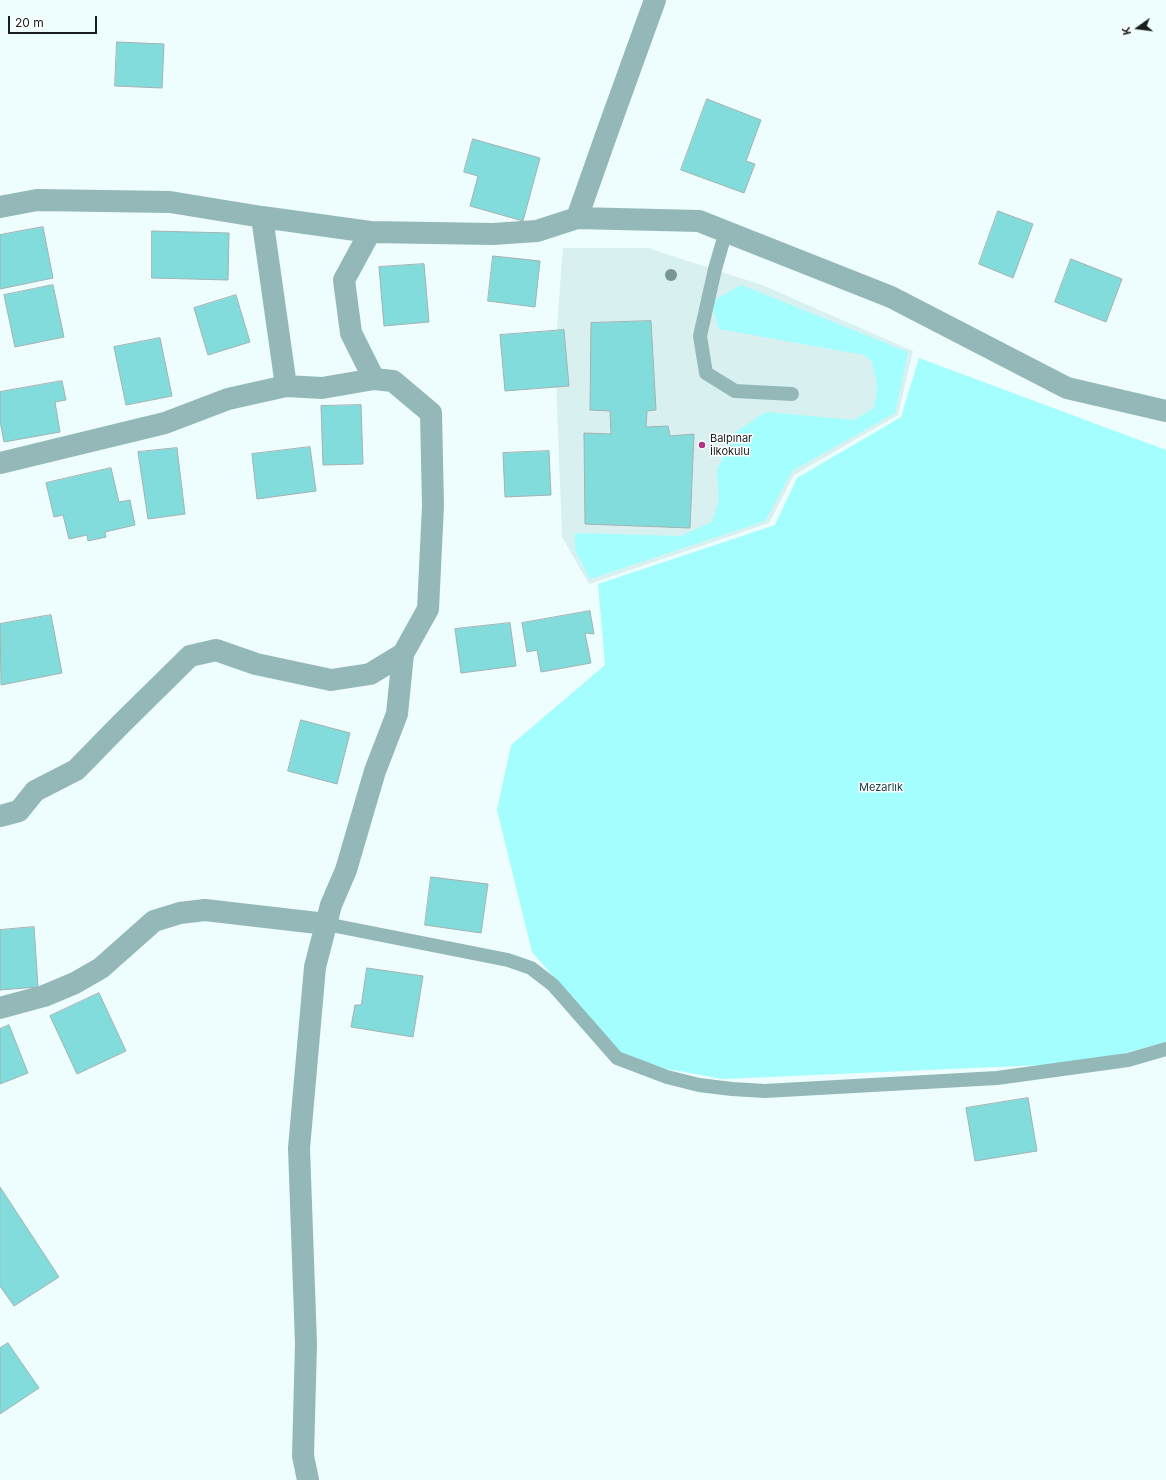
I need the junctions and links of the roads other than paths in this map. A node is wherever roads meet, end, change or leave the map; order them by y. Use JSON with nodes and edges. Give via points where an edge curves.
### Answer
{"nodes":[{"id":1,"x":655,"y":0,"type":"edge"},
{"id":2,"x":0,"y":208,"type":"edge"},
{"id":3,"x":262,"y":217,"type":"junction"},
{"id":4,"x":577,"y":218,"type":"junction"},
{"id":5,"x":726,"y":231,"type":"junction"},
{"id":6,"x":370,"y":232,"type":"junction"},
{"id":7,"x":374,"y":379,"type":"junction"},
{"id":8,"x":286,"y":386,"type":"junction"},
{"id":9,"x":792,"y":394,"type":"dead end"},
{"id":10,"x":1166,"y":411,"type":"edge"},
{"id":11,"x":0,"y":463,"type":"edge"},
{"id":12,"x":403,"y":654,"type":"junction"},
{"id":13,"x":0,"y":816,"type":"edge"},
{"id":14,"x":326,"y":924,"type":"junction"},
{"id":15,"x":0,"y":1008,"type":"edge"},
{"id":16,"x":1166,"y":1049,"type":"edge"},
{"id":17,"x":308,"y":1480,"type":"edge"}],
"edges":[{"from":1,"to":4,"type":"street"},
{"from":2,"to":3,"type":"street","via":[[37,200],[170,202]]},
{"from":3,"to":6,"type":"street"},
{"from":3,"to":8,"type":"street"},
{"from":4,"to":5,"type":"street","via":[[699,221]]},
{"from":4,"to":6,"type":"street","via":[[537,231],[493,234]]},
{"from":5,"to":9,"type":"lane","via":[[714,270],[700,336],[706,373],[735,391]]},
{"from":5,"to":10,"type":"street","via":[[891,297],[1067,388]]},
{"from":6,"to":7,"type":"street","via":[[344,280],[351,333]]},
{"from":7,"to":8,"type":"street","via":[[322,388]]},
{"from":7,"to":12,"type":"street","via":[[393,382],[431,413],[433,506],[428,609]]},
{"from":8,"to":11,"type":"street","via":[[228,399],[165,423]]},
{"from":12,"to":13,"type":"street","via":[[370,674],[332,680],[256,664],[216,650],[190,656],[76,770],[35,790],[19,811]]},
{"from":12,"to":14,"type":"street","via":[[397,714],[375,771],[346,870]]},
{"from":14,"to":15,"type":"street","via":[[205,910],[180,913],[154,921],[101,968],[75,983],[44,996]]},
{"from":14,"to":16,"type":"lane","via":[[508,960],[531,968],[553,985],[617,1058],[667,1077],[699,1085],[765,1091],[997,1078],[1128,1060]]},
{"from":14,"to":17,"type":"street","via":[[315,967],[300,1148],[306,1344],[304,1456]]}]}
